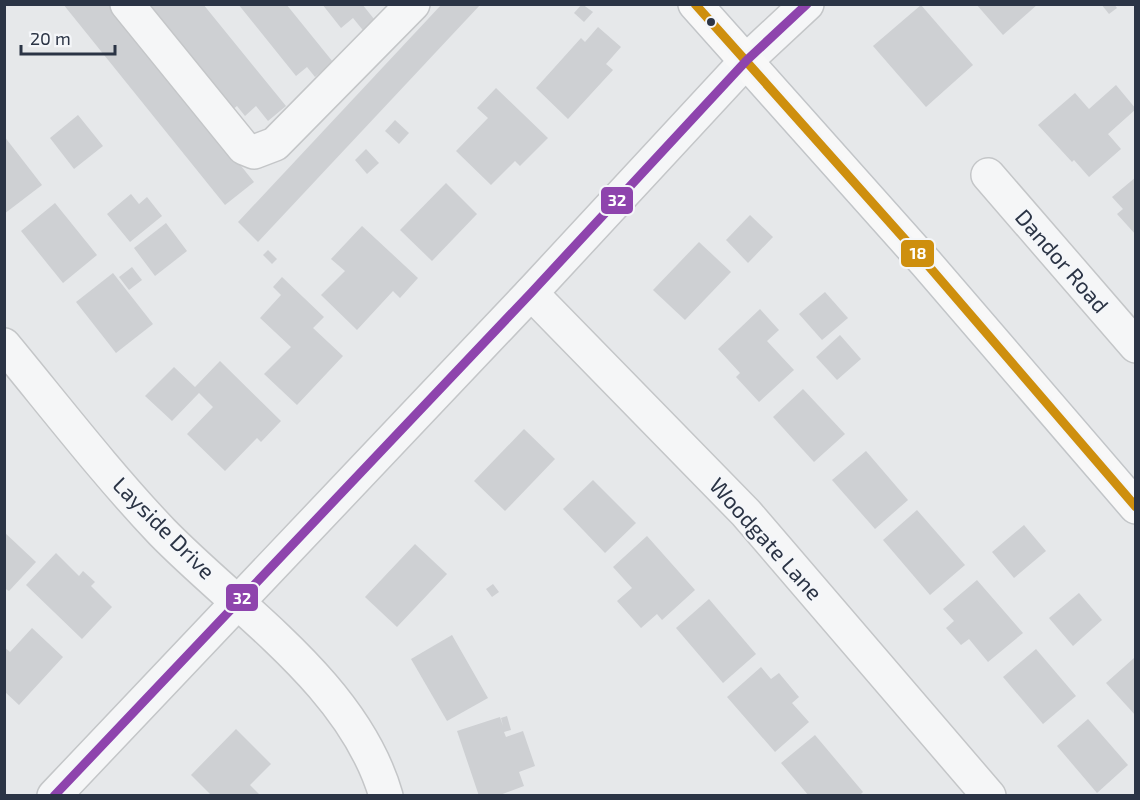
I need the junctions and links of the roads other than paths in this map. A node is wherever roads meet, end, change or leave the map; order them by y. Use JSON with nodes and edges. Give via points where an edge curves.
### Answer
{"nodes":[{"id":1,"x":127,"y":4,"type":"edge"},
{"id":2,"x":413,"y":4,"type":"edge"},
{"id":3,"x":695,"y":4,"type":"edge"},
{"id":4,"x":807,"y":4,"type":"edge"},
{"id":5,"x":747,"y":60,"type":"junction"},
{"id":6,"x":988,"y":176,"type":"dead end"},
{"id":7,"x":531,"y":293,"type":"junction"},
{"id":8,"x":4,"y":345,"type":"edge"},
{"id":9,"x":1136,"y":346,"type":"edge"},
{"id":10,"x":1136,"y":507,"type":"edge"},
{"id":11,"x":238,"y":601,"type":"junction"},
{"id":12,"x":54,"y":795,"type":"edge"},
{"id":13,"x":386,"y":795,"type":"edge"},
{"id":14,"x":989,"y":795,"type":"edge"}],
"edges":[{"from":1,"to":2,"type":"street","via":[[244,148],[254,152],[275,144]]},
{"from":3,"to":5,"type":"main road"},
{"from":4,"to":5,"type":"street"},
{"from":5,"to":7,"type":"street"},
{"from":5,"to":10,"type":"main road"},
{"from":6,"to":9,"type":"street","name":"Dandor Road"},
{"from":7,"to":11,"type":"street"},
{"from":7,"to":14,"type":"street","name":"Woodgate Lane","via":[[746,513]]},
{"from":8,"to":11,"type":"street","name":"Layside Drive","via":[[109,474],[164,533]]},
{"from":11,"to":12,"type":"street"},
{"from":11,"to":13,"type":"street","name":"Layside Drive","via":[[315,678],[349,722]]}]}
